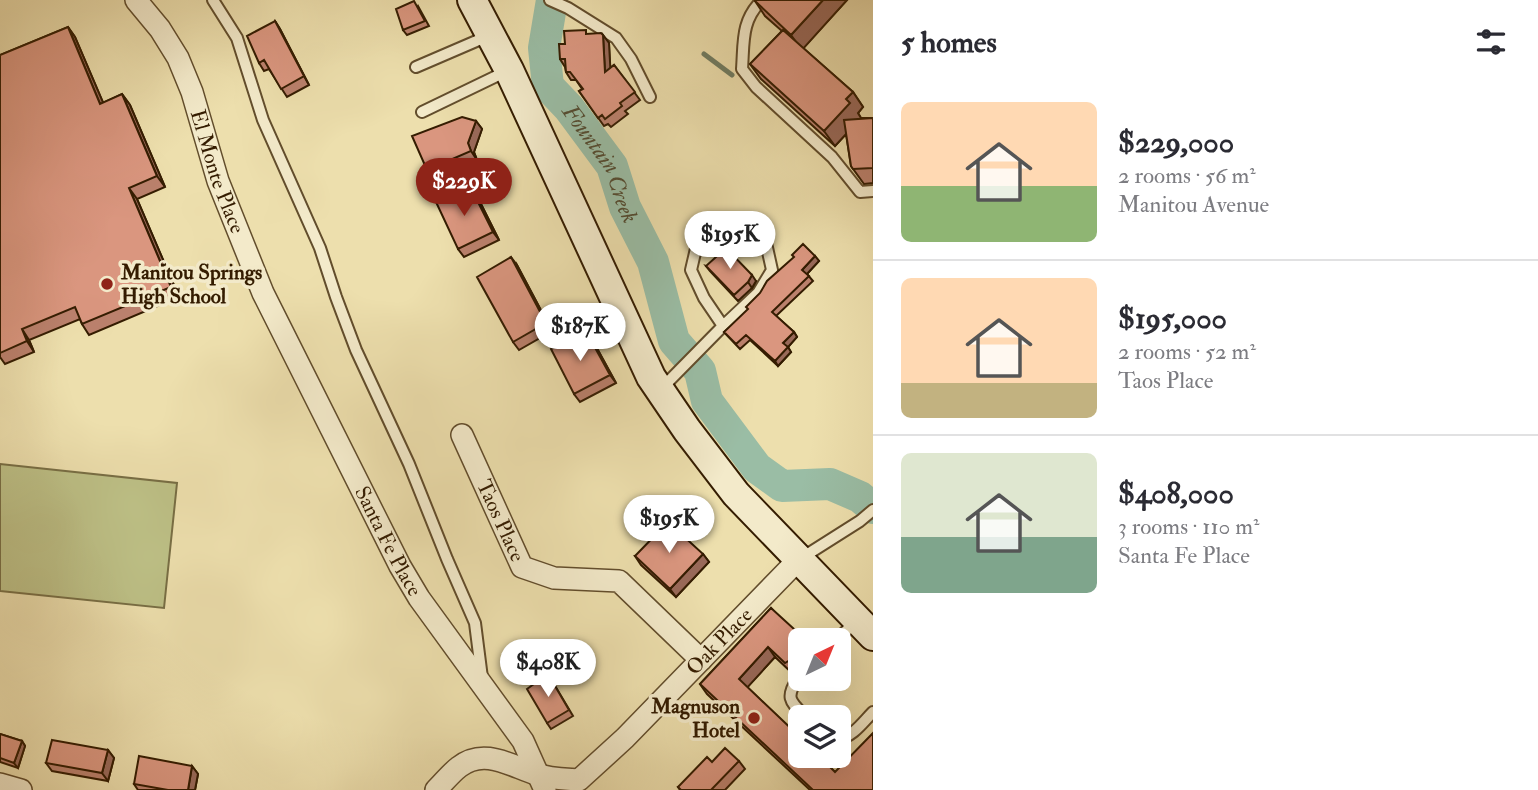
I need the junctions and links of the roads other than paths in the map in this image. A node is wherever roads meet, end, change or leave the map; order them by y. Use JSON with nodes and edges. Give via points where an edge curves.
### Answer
{"nodes":[{"id":1,"x":136,"y":0,"type":"edge"},
{"id":2,"x":213,"y":0,"type":"edge"},
{"id":3,"x":472,"y":0,"type":"edge"},
{"id":4,"x":550,"y":0,"type":"edge"},
{"id":5,"x":762,"y":0,"type":"edge"},
{"id":6,"x":491,"y":35,"type":"junction"},
{"id":7,"x":416,"y":67,"type":"dead end"},
{"id":8,"x":509,"y":70,"type":"junction"},
{"id":9,"x":650,"y":97,"type":"dead end"},
{"id":10,"x":422,"y":112,"type":"dead end"},
{"id":11,"x":873,"y":191,"type":"edge"},
{"id":12,"x":723,"y":326,"type":"junction"},
{"id":13,"x":310,"y":388,"type":"joint"},
{"id":14,"x":660,"y":390,"type":"junction"},
{"id":15,"x":462,"y":435,"type":"dead end"},
{"id":16,"x":873,"y":510,"type":"edge"},
{"id":17,"x":798,"y":560,"type":"junction"},
{"id":18,"x":865,"y":627,"type":"edge"},
{"id":19,"x":701,"y":660,"type":"junction"},
{"id":20,"x":482,"y":686,"type":"junction"},
{"id":21,"x":873,"y":712,"type":"edge"},
{"id":22,"x":851,"y":734,"type":"edge"},
{"id":23,"x":542,"y":783,"type":"edge"},
{"id":24,"x":0,"y":784,"type":"edge"},
{"id":25,"x":21,"y":790,"type":"edge"},
{"id":26,"x":436,"y":790,"type":"edge"}],
"edges":[{"from":1,"to":13,"type":"street","name":"El Monte Place","via":[[178,58],[218,181],[263,293]]},
{"from":2,"to":20,"type":"lane","name":"Santa Fe Place","via":[[237,38],[263,120],[320,248],[356,350],[475,623]]},
{"from":3,"to":6,"type":"main road"},
{"from":4,"to":9,"type":"lane","via":[[616,38]]},
{"from":5,"to":11,"type":"lane","via":[[744,27],[742,69],[860,192]]},
{"from":6,"to":7,"type":"lane"},
{"from":6,"to":8,"type":"main road"},
{"from":8,"to":10,"type":"lane"},
{"from":8,"to":14,"type":"main road"},
{"from":12,"to":12,"type":"lane","via":[[758,293],[772,270],[766,243],[750,229],[723,227],[698,240],[691,270]]},
{"from":12,"to":14,"type":"lane"},
{"from":13,"to":20,"type":"street","name":"Santa Fe Place","via":[[400,566]]},
{"from":14,"to":17,"type":"main road","via":[[712,465]]},
{"from":15,"to":19,"type":"street","name":"Taos Place","via":[[523,567],[554,578],[619,581]]},
{"from":16,"to":17,"type":"lane"},
{"from":17,"to":18,"type":"main road"},
{"from":17,"to":19,"type":"street","name":"Oak Place"},
{"from":19,"to":23,"type":"street","name":"Oak Place","via":[[579,780]]},
{"from":20,"to":23,"type":"street","name":"Santa Fe Place","via":[[523,741]]},
{"from":21,"to":22,"type":"lane"},
{"from":23,"to":26,"type":"street","via":[[504,761],[479,758],[460,766]]},
{"from":24,"to":25,"type":"street"}]}
